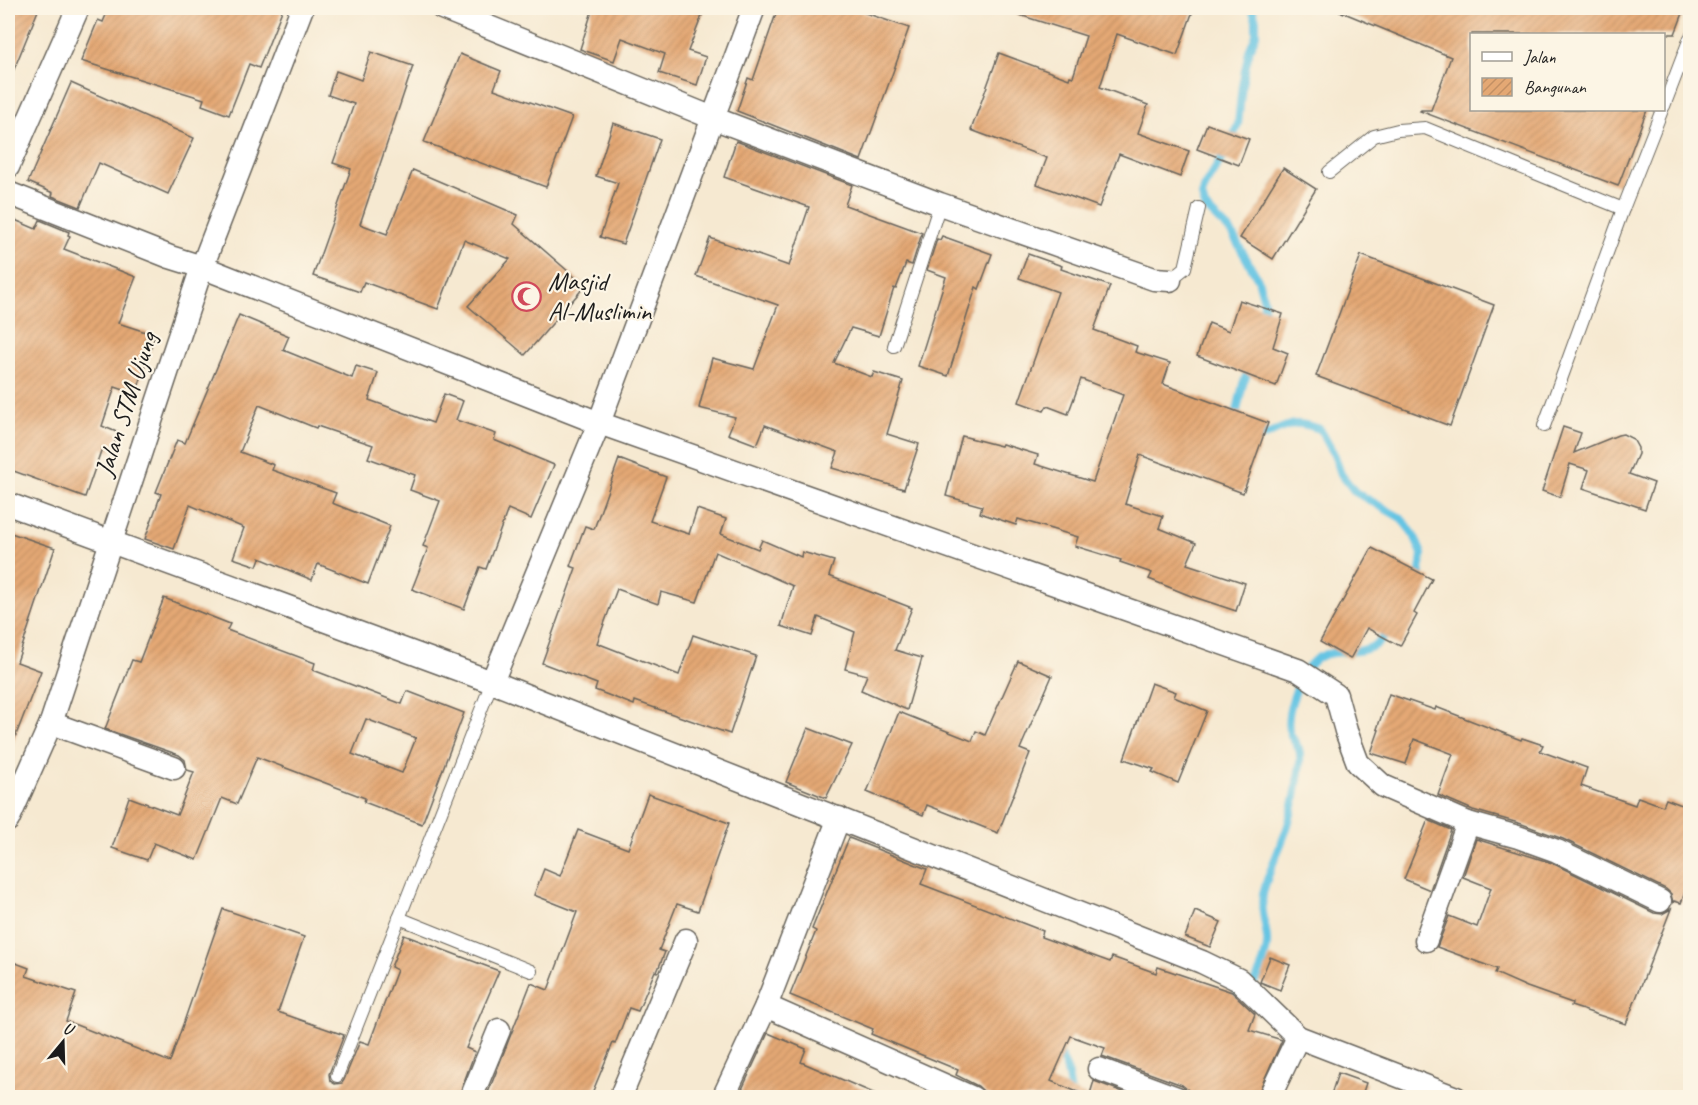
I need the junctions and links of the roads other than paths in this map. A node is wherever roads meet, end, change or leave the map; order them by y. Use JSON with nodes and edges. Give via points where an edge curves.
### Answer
{"nodes":[{"id":1,"x":78,"y":8,"type":"edge"},
{"id":2,"x":302,"y":8,"type":"edge"},
{"id":3,"x":442,"y":8,"type":"edge"},
{"id":4,"x":754,"y":8,"type":"edge"},
{"id":5,"x":1690,"y":38,"type":"edge"},
{"id":6,"x":1665,"y":103,"type":"edge"},
{"id":7,"x":1662,"y":111,"type":"edge"},
{"id":8,"x":713,"y":118,"type":"junction"},
{"id":9,"x":8,"y":167,"type":"edge"},
{"id":10,"x":1329,"y":172,"type":"dead end"},
{"id":11,"x":8,"y":193,"type":"edge"},
{"id":12,"x":940,"y":204,"type":"junction"},
{"id":13,"x":1199,"y":208,"type":"dead end"},
{"id":14,"x":1623,"y":209,"type":"junction"},
{"id":15,"x":202,"y":267,"type":"junction"},
{"id":16,"x":1170,"y":280,"type":"joint"},
{"id":17,"x":894,"y":346,"type":"dead end"},
{"id":18,"x":599,"y":423,"type":"junction"},
{"id":19,"x":1544,"y":426,"type":"dead end"},
{"id":20,"x":8,"y":504,"type":"edge"},
{"id":21,"x":110,"y":541,"type":"junction"},
{"id":22,"x":492,"y":682,"type":"junction"},
{"id":23,"x":51,"y":723,"type":"junction"},
{"id":24,"x":174,"y":768,"type":"dead end"},
{"id":25,"x":839,"y":818,"type":"junction"},
{"id":26,"x":8,"y":820,"type":"edge"},
{"id":27,"x":1468,"y":823,"type":"junction"},
{"id":28,"x":1660,"y":901,"type":"dead end"},
{"id":29,"x":399,"y":918,"type":"junction"},
{"id":30,"x":686,"y":940,"type":"dead end"},
{"id":31,"x":1426,"y":940,"type":"dead end"},
{"id":32,"x":531,"y":971,"type":"dead end"},
{"id":33,"x":766,"y":1006,"type":"junction"},
{"id":34,"x":499,"y":1030,"type":"dead end"},
{"id":35,"x":1290,"y":1030,"type":"junction"},
{"id":36,"x":1099,"y":1069,"type":"dead end"},
{"id":37,"x":337,"y":1076,"type":"dead end"},
{"id":38,"x":471,"y":1098,"type":"edge"},
{"id":39,"x":620,"y":1098,"type":"edge"},
{"id":40,"x":723,"y":1098,"type":"edge"},
{"id":41,"x":973,"y":1098,"type":"edge"},
{"id":42,"x":1177,"y":1098,"type":"edge"},
{"id":43,"x":1269,"y":1098,"type":"edge"},
{"id":44,"x":1456,"y":1098,"type":"edge"}],
"edges":[{"from":1,"to":9,"type":"street"},
{"from":2,"to":15,"type":"street","name":"Jalan STM Ujung"},
{"from":3,"to":8,"type":"street"},
{"from":4,"to":8,"type":"street"},
{"from":5,"to":6,"type":"lane"},
{"from":7,"to":14,"type":"lane"},
{"from":8,"to":12,"type":"street"},
{"from":8,"to":18,"type":"street"},
{"from":10,"to":14,"type":"lane","via":[[1374,136],[1425,128]]},
{"from":11,"to":15,"type":"street"},
{"from":12,"to":16,"type":"street","via":[[1154,279]]},
{"from":12,"to":17,"type":"lane"},
{"from":13,"to":16,"type":"lane","via":[[1185,268]]},
{"from":14,"to":19,"type":"lane"},
{"from":15,"to":18,"type":"street"},
{"from":15,"to":21,"type":"street","name":"Jalan STM Ujung"},
{"from":18,"to":22,"type":"street"},
{"from":18,"to":27,"type":"street","via":[[1298,670],[1336,695],[1358,763],[1383,786]]},
{"from":20,"to":21,"type":"street"},
{"from":21,"to":22,"type":"street"},
{"from":21,"to":23,"type":"street","name":"Jalan STM Ujung"},
{"from":22,"to":25,"type":"street"},
{"from":22,"to":29,"type":"lane"},
{"from":23,"to":24,"type":"street"},
{"from":23,"to":26,"type":"street","name":"Jalan STM Ujung"},
{"from":25,"to":33,"type":"street"},
{"from":25,"to":35,"type":"street","via":[[1202,962],[1239,980]]},
{"from":27,"to":28,"type":"street","via":[[1557,851]]},
{"from":27,"to":31,"type":"street"},
{"from":29,"to":32,"type":"lane"},
{"from":29,"to":37,"type":"lane"},
{"from":30,"to":39,"type":"street"},
{"from":33,"to":40,"type":"street"},
{"from":33,"to":41,"type":"street"},
{"from":34,"to":38,"type":"street"},
{"from":35,"to":43,"type":"street"},
{"from":35,"to":44,"type":"street"},
{"from":36,"to":42,"type":"street"}]}
